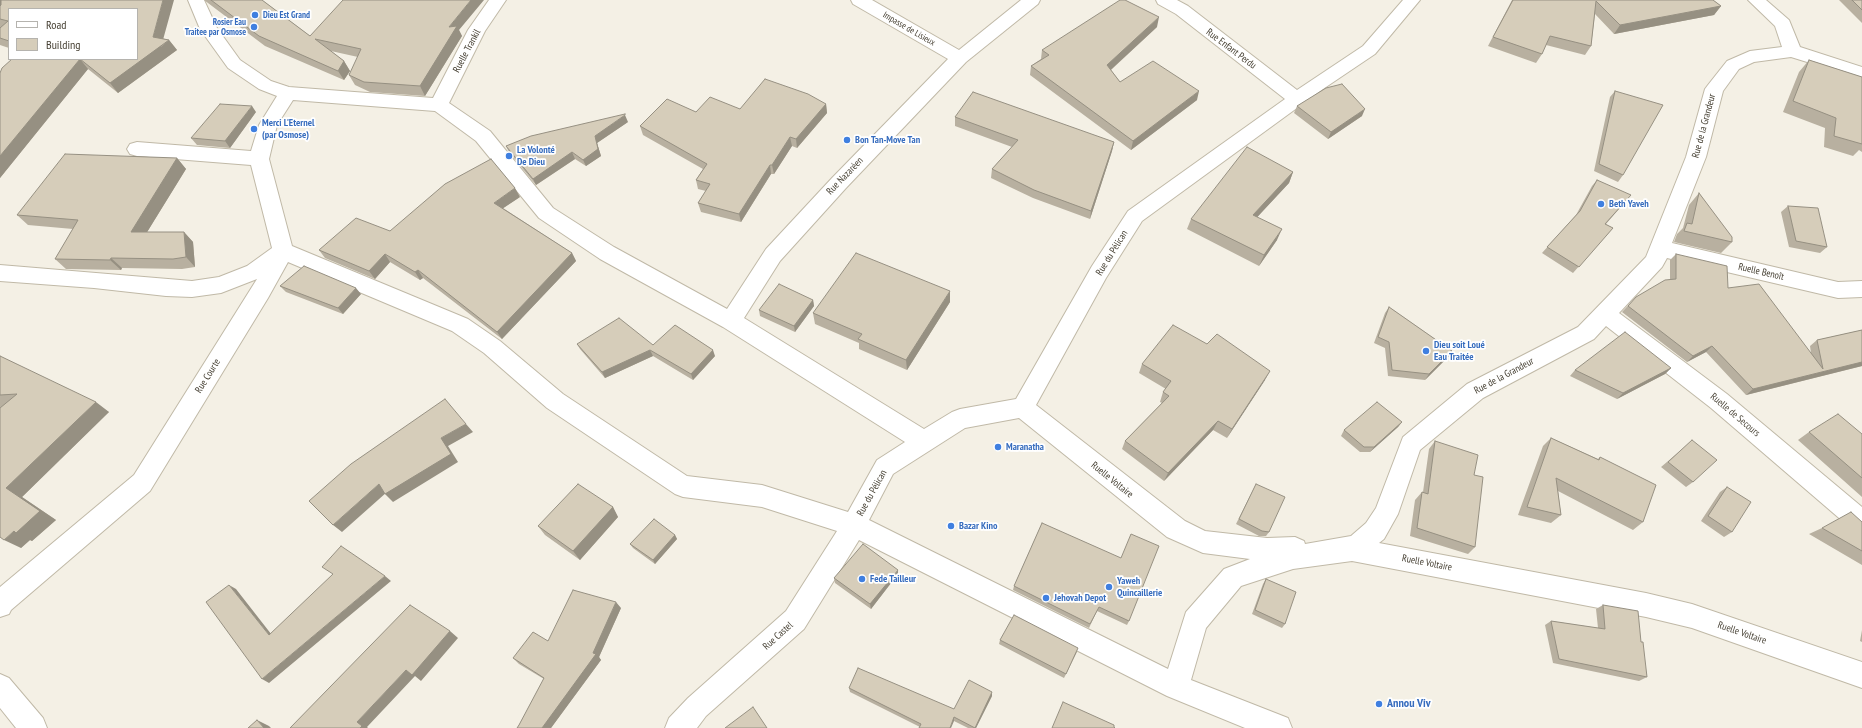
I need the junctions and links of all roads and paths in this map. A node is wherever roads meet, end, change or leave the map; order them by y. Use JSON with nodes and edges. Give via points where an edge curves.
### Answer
{"nodes":[{"id":1,"x":196,"y":0,"type":"edge"},
{"id":2,"x":498,"y":0,"type":"edge"},
{"id":3,"x":859,"y":0,"type":"edge"},
{"id":4,"x":1032,"y":0,"type":"edge"},
{"id":5,"x":1164,"y":0,"type":"edge"},
{"id":6,"x":1412,"y":0,"type":"edge"},
{"id":7,"x":1756,"y":0,"type":"edge"},
{"id":8,"x":1792,"y":51,"type":"junction"},
{"id":9,"x":960,"y":58,"type":"junction"},
{"id":10,"x":1862,"y":73,"type":"edge"},
{"id":11,"x":288,"y":93,"type":"junction"},
{"id":12,"x":1297,"y":99,"type":"junction"},
{"id":13,"x":439,"y":105,"type":"junction"},
{"id":14,"x":137,"y":149,"type":"dead end"},
{"id":15,"x":259,"y":158,"type":"junction"},
{"id":16,"x":1660,"y":248,"type":"junction"},
{"id":17,"x":283,"y":251,"type":"junction"},
{"id":18,"x":0,"y":274,"type":"edge"},
{"id":19,"x":1862,"y":289,"type":"edge"},
{"id":20,"x":1604,"y":313,"type":"junction"},
{"id":21,"x":731,"y":321,"type":"junction"},
{"id":22,"x":1023,"y":408,"type":"junction"},
{"id":23,"x":925,"y":442,"type":"junction"},
{"id":24,"x":1862,"y":522,"type":"edge"},
{"id":25,"x":854,"y":524,"type":"junction"},
{"id":26,"x":1352,"y":548,"type":"junction"},
{"id":27,"x":0,"y":605,"type":"edge"},
{"id":28,"x":1862,"y":675,"type":"edge"},
{"id":29,"x":0,"y":686,"type":"edge"},
{"id":30,"x":1176,"y":688,"type":"junction"},
{"id":31,"x":1265,"y":725,"type":"edge"},
{"id":32,"x":33,"y":728,"type":"edge"},
{"id":33,"x":679,"y":728,"type":"edge"}],
"edges":[{"from":1,"to":11,"type":"street","via":[[209,29],[234,64],[266,85]]},
{"from":2,"to":13,"type":"street","name":"Ruelle Trankil","via":[[477,30]]},
{"from":3,"to":9,"type":"street","name":"Impasse de Lisieux"},
{"from":4,"to":9,"type":"street","name":"Rue Nazaréen"},
{"from":5,"to":12,"type":"street","name":"Rue Enfant Perdu","via":[[1182,10]]},
{"from":6,"to":12,"type":"street","name":"Rue du Pélican","via":[[1369,50]]},
{"from":7,"to":8,"type":"street","via":[[1783,24]]},
{"from":8,"to":10,"type":"street","name":"Rue de la Grandeur"},
{"from":8,"to":16,"type":"street","name":"Rue de la Grandeur","via":[[1750,57],[1733,65],[1714,89],[1696,157]]},
{"from":9,"to":21,"type":"street","name":"Rue Nazaréen","via":[[839,182],[773,255]]},
{"from":11,"to":13,"type":"street"},
{"from":11,"to":15,"type":"street","via":[[268,125]]},
{"from":12,"to":22,"type":"street","name":"Rue du Pélican","via":[[1135,216],[1099,272]]},
{"from":13,"to":21,"type":"street","via":[[483,136],[546,213],[607,253]]},
{"from":14,"to":15,"type":"street"},
{"from":15,"to":17,"type":"street"},
{"from":16,"to":19,"type":"street","name":"Ruelle Benoît","via":[[1838,290]]},
{"from":16,"to":20,"type":"street","name":"Rue de la Grandeur","via":[[1655,261]]},
{"from":17,"to":18,"type":"street","via":[[254,272],[221,285],[192,289]]},
{"from":17,"to":25,"type":"street","via":[[460,325],[492,347],[555,401],[683,486],[762,496]]},
{"from":17,"to":27,"type":"street","name":"Rue Courte","via":[[261,292],[142,483]]},
{"from":20,"to":24,"type":"street","name":"Ruelle de Secours","via":[[1719,401]]},
{"from":20,"to":26,"type":"street","name":"Rue de la Grandeur","via":[[1586,333],[1475,391],[1411,444],[1386,514],[1375,531]]},
{"from":21,"to":23,"type":"street"},
{"from":22,"to":23,"type":"street","name":"Rue du Pélican","via":[[960,419]]},
{"from":22,"to":26,"type":"street","name":"Ruelle Voltaire","via":[[1176,529],[1202,542],[1267,550]]},
{"from":23,"to":25,"type":"street","name":"Rue du Pélican","via":[[885,467]]},
{"from":25,"to":30,"type":"street"},
{"from":25,"to":33,"type":"street","name":"Rue Castel","via":[[795,620],[697,707]]},
{"from":26,"to":28,"type":"street","name":"Ruelle Voltaire","via":[[1692,616]]},
{"from":26,"to":30,"type":"street","name":"Rue de la Grandeur","via":[[1292,557],[1233,577],[1195,621]]},
{"from":29,"to":32,"type":"street"},
{"from":30,"to":31,"type":"street"}]}
